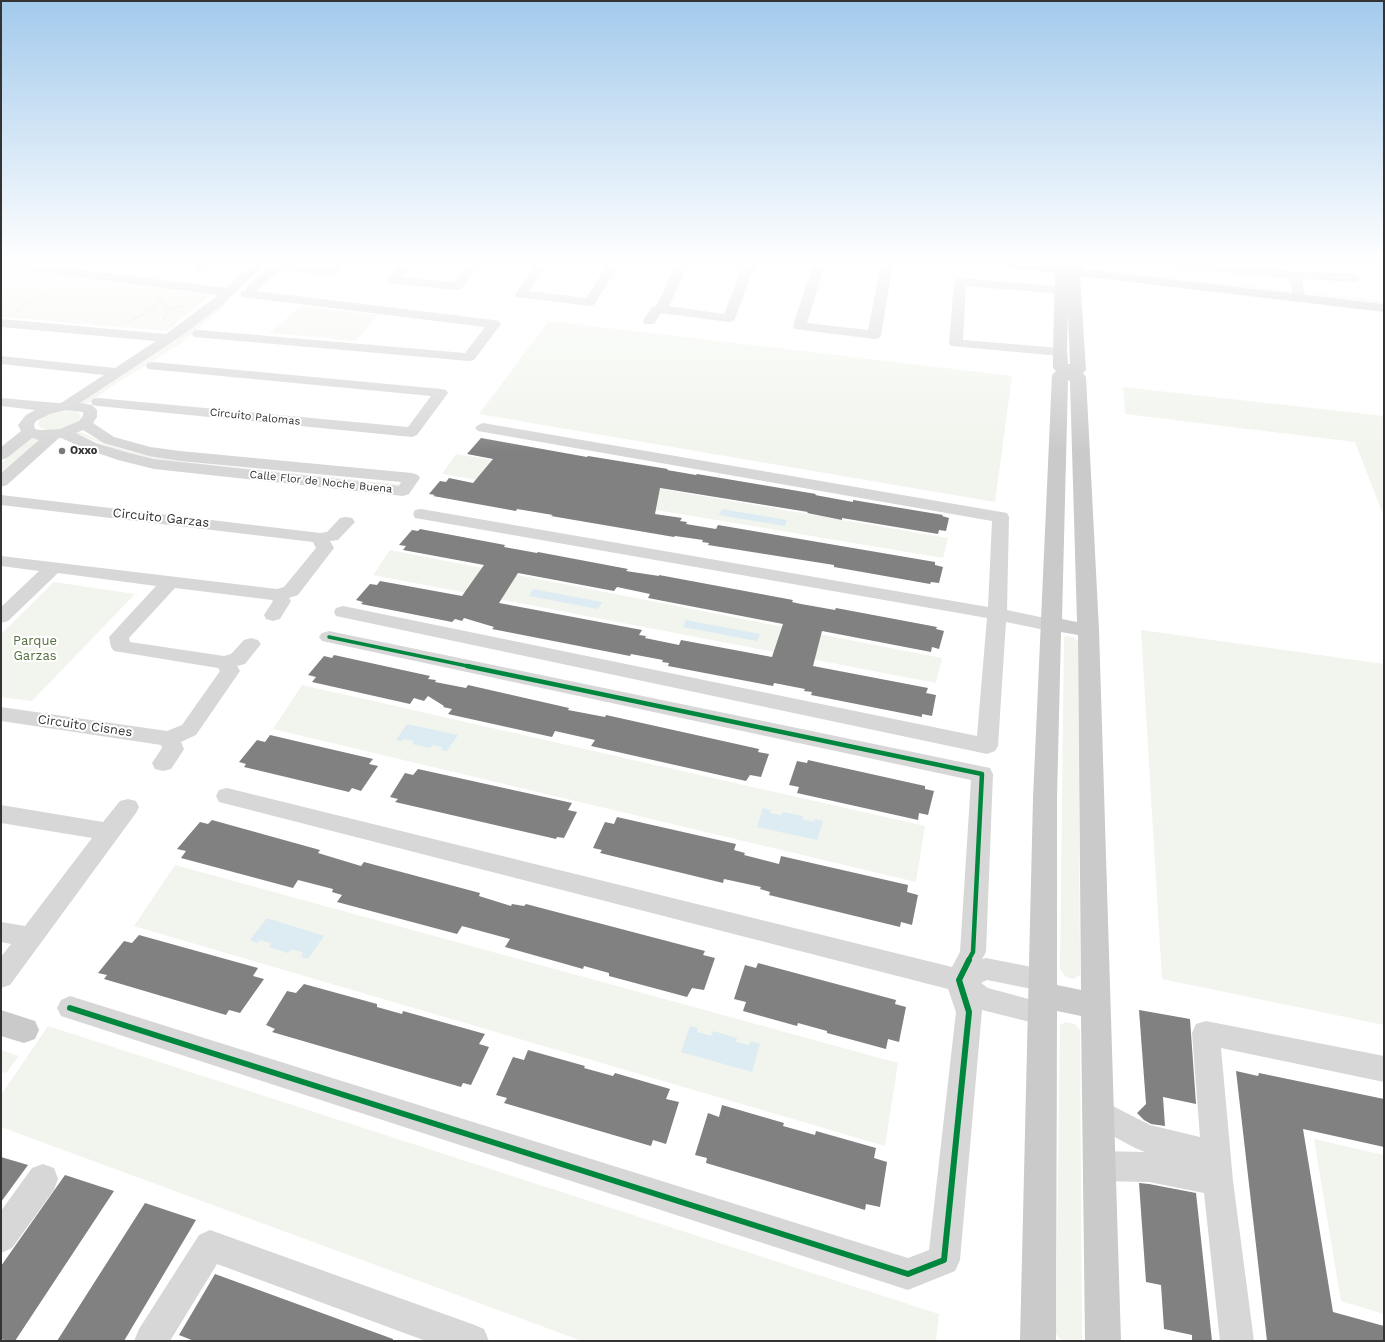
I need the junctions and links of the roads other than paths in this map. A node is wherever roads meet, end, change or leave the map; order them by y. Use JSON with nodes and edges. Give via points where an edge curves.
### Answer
{"nodes":[{"id":1,"x":53,"y":327,"type":"edge"},
{"id":2,"x":185,"y":327,"type":"edge"},
{"id":3,"x":208,"y":327,"type":"edge"},
{"id":4,"x":492,"y":327,"type":"edge"},
{"id":5,"x":803,"y":327,"type":"edge"},
{"id":6,"x":877,"y":327,"type":"edge"},
{"id":7,"x":956,"y":327,"type":"edge"},
{"id":8,"x":1064,"y":327,"type":"edge"},
{"id":9,"x":1069,"y":327,"type":"edge"},
{"id":10,"x":199,"y":334,"type":"junction"},
{"id":11,"x":174,"y":335,"type":"junction"},
{"id":12,"x":188,"y":342,"type":"dead end"},
{"id":13,"x":170,"y":354,"type":"dead end"},
{"id":14,"x":1,"y":360,"type":"edge"},
{"id":15,"x":1067,"y":368,"type":"junction"},
{"id":16,"x":116,"y":372,"type":"junction"},
{"id":17,"x":113,"y":391,"type":"dead end"},
{"id":18,"x":1,"y":402,"type":"edge"},
{"id":19,"x":62,"y":406,"type":"junction"},
{"id":20,"x":1,"y":411,"type":"edge"},
{"id":21,"x":91,"y":412,"type":"junction"},
{"id":22,"x":30,"y":425,"type":"junction"},
{"id":23,"x":483,"y":428,"type":"dead end"},
{"id":24,"x":412,"y":432,"type":"junction"},
{"id":25,"x":58,"y":434,"type":"junction"},
{"id":26,"x":402,"y":445,"type":"dead end"},
{"id":27,"x":1,"y":455,"type":"edge"},
{"id":28,"x":1,"y":482,"type":"edge"},
{"id":29,"x":1,"y":500,"type":"edge"},
{"id":30,"x":422,"y":514,"type":"dead end"},
{"id":31,"x":346,"y":522,"type":"dead end"},
{"id":32,"x":320,"y":538,"type":"junction"},
{"id":33,"x":1,"y":562,"type":"edge"},
{"id":34,"x":53,"y":568,"type":"junction"},
{"id":35,"x":170,"y":583,"type":"junction"},
{"id":36,"x":278,"y":595,"type":"junction"},
{"id":37,"x":343,"y":612,"type":"dead end"},
{"id":38,"x":996,"y":614,"type":"junction"},
{"id":39,"x":273,"y":615,"type":"dead end"},
{"id":40,"x":1,"y":617,"type":"edge"},
{"id":41,"x":1053,"y":624,"type":"junction"},
{"id":42,"x":1088,"y":630,"type":"junction"},
{"id":43,"x":329,"y":636,"type":"dead end"},
{"id":44,"x":251,"y":644,"type":"dead end"},
{"id":45,"x":224,"y":662,"type":"junction"},
{"id":46,"x":1,"y":714,"type":"edge"},
{"id":47,"x":169,"y":739,"type":"junction"},
{"id":48,"x":163,"y":763,"type":"dead end"},
{"id":49,"x":228,"y":796,"type":"dead end"},
{"id":50,"x":128,"y":807,"type":"dead end"},
{"id":51,"x":1,"y":814,"type":"edge"},
{"id":52,"x":108,"y":832,"type":"junction"},
{"id":53,"x":1,"y":932,"type":"edge"},
{"id":54,"x":31,"y":937,"type":"junction"},
{"id":55,"x":1,"y":977,"type":"edge"},
{"id":56,"x":959,"y":980,"type":"junction"},
{"id":57,"x":1042,"y":996,"type":"junction"},
{"id":58,"x":1095,"y":1006,"type":"junction"},
{"id":59,"x":70,"y":1008,"type":"dead end"},
{"id":60,"x":1384,"y":1069,"type":"edge"},
{"id":61,"x":1097,"y":1112,"type":"junction"},
{"id":62,"x":1099,"y":1166,"type":"junction"},
{"id":63,"x":1217,"y":1168,"type":"junction"},
{"id":64,"x":43,"y":1179,"type":"dead end"},
{"id":65,"x":1,"y":1238,"type":"edge"},
{"id":66,"x":150,"y":1341,"type":"edge"},
{"id":67,"x":472,"y":1341,"type":"edge"},
{"id":68,"x":1038,"y":1341,"type":"edge"},
{"id":69,"x":1103,"y":1341,"type":"edge"},
{"id":70,"x":1237,"y":1341,"type":"edge"}],
"edges":[{"from":1,"to":11,"type":"street"},
{"from":2,"to":11,"type":"street"},
{"from":3,"to":10,"type":"street"},
{"from":4,"to":10,"type":"street","via":[[466,361]]},
{"from":5,"to":6,"type":"street","via":[[874,342]]},
{"from":7,"to":15,"type":"street","via":[[955,348],[1040,350]]},
{"from":8,"to":15,"type":"main road"},
{"from":9,"to":15,"type":"main road"},
{"from":10,"to":12,"type":"street"},
{"from":11,"to":16,"type":"street"},
{"from":13,"to":24,"type":"street","via":[[147,369],[445,387]]},
{"from":14,"to":16,"type":"street"},
{"from":15,"to":41,"type":"main road"},
{"from":15,"to":42,"type":"main road"},
{"from":16,"to":19,"type":"street"},
{"from":17,"to":21,"type":"street"},
{"from":18,"to":19,"type":"street","name":"Circuito Palomas","via":[[44,407]]},
{"from":19,"to":21,"type":"street","name":"Circuito Palomas","via":[[84,407]]},
{"from":19,"to":22,"type":"street","via":[[46,410]]},
{"from":20,"to":22,"type":"street","via":[[28,414]]},
{"from":21,"to":24,"type":"street","name":"Circuito Palomas"},
{"from":21,"to":25,"type":"street"},
{"from":21,"to":25,"type":"street","name":"Calle Flor de Noche Buena","via":[[109,440],[149,451],[412,478],[403,491],[154,464],[124,457]]},
{"from":22,"to":25,"type":"street","via":[[39,436]]},
{"from":22,"to":27,"type":"street"},
{"from":23,"to":38,"type":"street","via":[[1001,517]]},
{"from":24,"to":26,"type":"street"},
{"from":25,"to":28,"type":"street"},
{"from":29,"to":32,"type":"street","name":"Circuito Garzas","via":[[204,522]]},
{"from":30,"to":38,"type":"street"},
{"from":31,"to":32,"type":"street","via":[[332,536]]},
{"from":32,"to":36,"type":"street","via":[[325,548],[291,591]]},
{"from":33,"to":34,"type":"street"},
{"from":34,"to":35,"type":"street"},
{"from":34,"to":40,"type":"street"},
{"from":35,"to":36,"type":"street"},
{"from":35,"to":45,"type":"street","via":[[119,637],[121,647]]},
{"from":36,"to":39,"type":"street","via":[[282,601]]},
{"from":37,"to":38,"type":"street","via":[[987,746]]},
{"from":38,"to":41,"type":"street"},
{"from":41,"to":42,"type":"main road"},
{"from":41,"to":57,"type":"main road","via":[[1045,798]]},
{"from":42,"to":58,"type":"main road"},
{"from":43,"to":56,"type":"street","via":[[982,774],[973,952]]},
{"from":44,"to":45,"type":"street","via":[[238,659]]},
{"from":45,"to":47,"type":"street","via":[[230,671],[189,730]]},
{"from":46,"to":47,"type":"street","name":"Circuito Cisnes"},
{"from":47,"to":48,"type":"street","via":[[173,749]]},
{"from":49,"to":56,"type":"street"},
{"from":50,"to":52,"type":"street"},
{"from":51,"to":52,"type":"street"},
{"from":52,"to":54,"type":"street"},
{"from":53,"to":54,"type":"street"},
{"from":54,"to":55,"type":"street"},
{"from":56,"to":57,"type":"street","via":[[981,998]]},
{"from":56,"to":59,"type":"street","via":[[969,1012],[944,1260],[908,1274]]},
{"from":57,"to":58,"type":"main road"},
{"from":57,"to":68,"type":"main road"},
{"from":58,"to":61,"type":"main road"},
{"from":60,"to":63,"type":"street","via":[[1206,1033]]},
{"from":61,"to":62,"type":"main road"},
{"from":61,"to":63,"type":"street","via":[[1145,1138]]},
{"from":62,"to":63,"type":"street"},
{"from":62,"to":69,"type":"main road"},
{"from":63,"to":70,"type":"street"},
{"from":64,"to":65,"type":"street"},
{"from":66,"to":67,"type":"street","via":[[210,1246]]}]}
